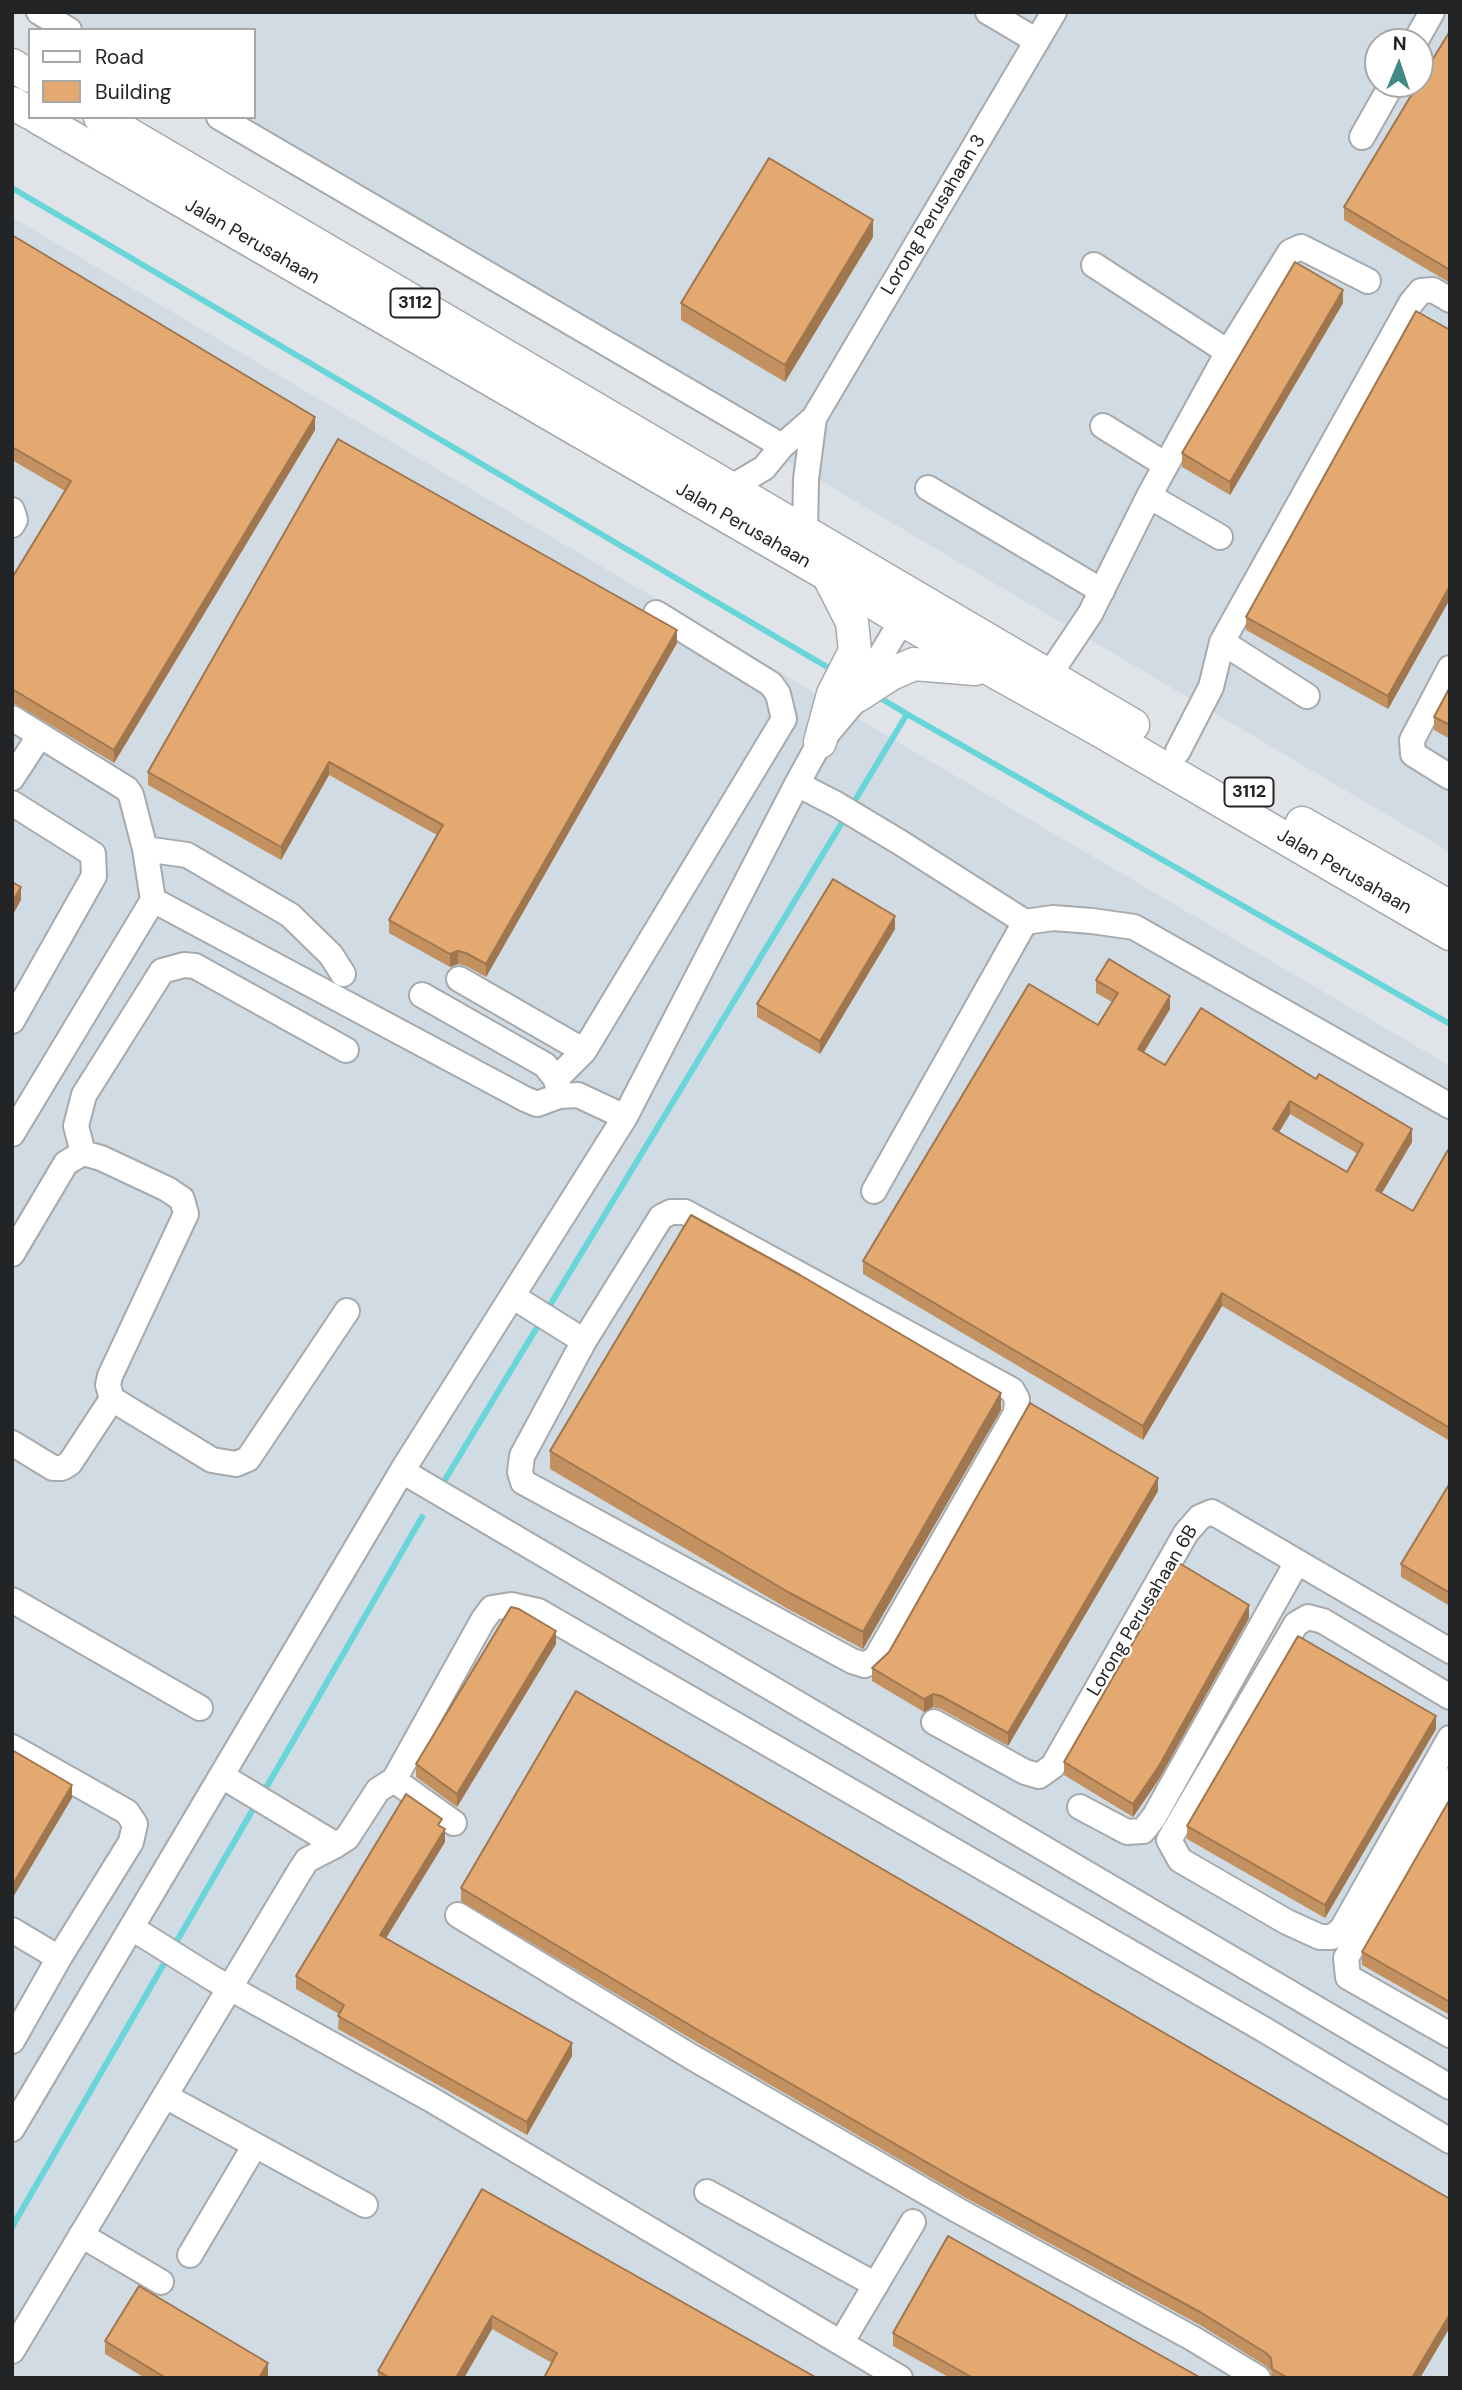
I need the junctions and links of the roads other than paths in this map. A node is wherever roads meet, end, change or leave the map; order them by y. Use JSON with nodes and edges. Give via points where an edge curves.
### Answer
{"nodes":[{"id":1,"x":38,"y":12,"type":"edge"},
{"id":2,"x":988,"y":12,"type":"edge"},
{"id":3,"x":1054,"y":12,"type":"edge"},
{"id":4,"x":1432,"y":12,"type":"edge"},
{"id":5,"x":66,"y":28,"type":"edge"},
{"id":6,"x":1423,"y":28,"type":"edge"},
{"id":7,"x":1037,"y":41,"type":"junction"},
{"id":8,"x":12,"y":65,"type":"edge"},
{"id":9,"x":28,"y":75,"type":"edge"},
{"id":10,"x":1384,"y":98,"type":"edge"},
{"id":11,"x":12,"y":103,"type":"edge"},
{"id":12,"x":28,"y":112,"type":"edge"},
{"id":13,"x":40,"y":119,"type":"edge"},
{"id":14,"x":103,"y":119,"type":"edge"},
{"id":15,"x":222,"y":119,"type":"edge"},
{"id":16,"x":1362,"y":137,"type":"dead end"},
{"id":17,"x":1094,"y":265,"type":"dead end"},
{"id":18,"x":1368,"y":281,"type":"dead end"},
{"id":19,"x":1450,"y":300,"type":"edge"},
{"id":20,"x":1228,"y":352,"type":"junction"},
{"id":21,"x":814,"y":418,"type":"junction"},
{"id":22,"x":1103,"y":426,"type":"dead end"},
{"id":23,"x":782,"y":446,"type":"junction"},
{"id":24,"x":1166,"y":465,"type":"junction"},
{"id":25,"x":730,"y":488,"type":"junction"},
{"id":26,"x":928,"y":488,"type":"dead end"},
{"id":27,"x":1149,"y":496,"type":"junction"},
{"id":28,"x":12,"y":510,"type":"edge"},
{"id":29,"x":12,"y":525,"type":"edge"},
{"id":30,"x":805,"y":534,"type":"junction"},
{"id":31,"x":1220,"y":537,"type":"dead end"},
{"id":32,"x":828,"y":575,"type":"junction"},
{"id":33,"x":1102,"y":591,"type":"junction"},
{"id":34,"x":908,"y":609,"type":"junction"},
{"id":35,"x":656,"y":613,"type":"dead end"},
{"id":36,"x":1222,"y":642,"type":"junction"},
{"id":37,"x":874,"y":663,"type":"junction"},
{"id":38,"x":1450,"y":668,"type":"edge"},
{"id":39,"x":990,"y":671,"type":"junction"},
{"id":40,"x":1049,"y":675,"type":"junction"},
{"id":41,"x":1307,"y":696,"type":"dead end"},
{"id":42,"x":847,"y":698,"type":"junction"},
{"id":43,"x":12,"y":718,"type":"edge"},
{"id":44,"x":40,"y":735,"type":"junction"},
{"id":45,"x":820,"y":743,"type":"joint"},
{"id":46,"x":1178,"y":751,"type":"junction"},
{"id":47,"x":1450,"y":777,"type":"edge"},
{"id":48,"x":12,"y":778,"type":"edge"},
{"id":49,"x":797,"y":785,"type":"junction"},
{"id":50,"x":12,"y":803,"type":"edge"},
{"id":51,"x":145,"y":849,"type":"junction"},
{"id":52,"x":153,"y":900,"type":"junction"},
{"id":53,"x":1450,"y":907,"type":"edge"},
{"id":54,"x":1025,"y":922,"type":"junction"},
{"id":55,"x":1450,"y":934,"type":"edge"},
{"id":56,"x":343,"y":974,"type":"dead end"},
{"id":57,"x":459,"y":979,"type":"dead end"},
{"id":58,"x":422,"y":995,"type":"dead end"},
{"id":59,"x":12,"y":1021,"type":"edge"},
{"id":60,"x":346,"y":1050,"type":"dead end"},
{"id":61,"x":584,"y":1051,"type":"junction"},
{"id":62,"x":558,"y":1087,"type":"junction"},
{"id":63,"x":1450,"y":1106,"type":"edge"},
{"id":64,"x":625,"y":1117,"type":"junction"},
{"id":65,"x":12,"y":1134,"type":"edge"},
{"id":66,"x":83,"y":1153,"type":"junction"},
{"id":67,"x":874,"y":1191,"type":"dead end"},
{"id":68,"x":12,"y":1254,"type":"edge"},
{"id":69,"x":520,"y":1301,"type":"junction"},
{"id":70,"x":347,"y":1311,"type":"dead end"},
{"id":71,"x":575,"y":1335,"type":"junction"},
{"id":72,"x":111,"y":1399,"type":"junction"},
{"id":73,"x":12,"y":1443,"type":"edge"},
{"id":74,"x":402,"y":1471,"type":"junction"},
{"id":75,"x":1297,"y":1562,"type":"junction"},
{"id":76,"x":12,"y":1601,"type":"edge"},
{"id":77,"x":1450,"y":1651,"type":"edge"},
{"id":78,"x":1450,"y":1697,"type":"edge"},
{"id":79,"x":200,"y":1708,"type":"dead end"},
{"id":80,"x":934,"y":1721,"type":"dead end"},
{"id":81,"x":1450,"y":1738,"type":"edge"},
{"id":82,"x":12,"y":1747,"type":"edge"},
{"id":83,"x":222,"y":1776,"type":"junction"},
{"id":84,"x":394,"y":1780,"type":"junction"},
{"id":85,"x":1450,"y":1780,"type":"edge"},
{"id":86,"x":1080,"y":1807,"type":"dead end"},
{"id":87,"x":454,"y":1823,"type":"dead end"},
{"id":88,"x":336,"y":1845,"type":"junction"},
{"id":89,"x":458,"y":1915,"type":"dead end"},
{"id":90,"x":132,"y":1928,"type":"junction"},
{"id":91,"x":12,"y":1930,"type":"edge"},
{"id":92,"x":59,"y":1958,"type":"junction"},
{"id":93,"x":221,"y":1983,"type":"junction"},
{"id":94,"x":1450,"y":2035,"type":"edge"},
{"id":95,"x":12,"y":2041,"type":"edge"},
{"id":96,"x":1450,"y":2087,"type":"edge"},
{"id":97,"x":165,"y":2096,"type":"junction"},
{"id":98,"x":12,"y":2129,"type":"edge"},
{"id":99,"x":1450,"y":2141,"type":"edge"},
{"id":100,"x":255,"y":2145,"type":"junction"},
{"id":101,"x":707,"y":2192,"type":"dead end"},
{"id":102,"x":365,"y":2205,"type":"dead end"},
{"id":103,"x":913,"y":2222,"type":"dead end"},
{"id":104,"x":81,"y":2235,"type":"junction"},
{"id":105,"x":190,"y":2255,"type":"dead end"},
{"id":106,"x":160,"y":2281,"type":"dead end"},
{"id":107,"x":876,"y":2285,"type":"junction"},
{"id":108,"x":841,"y":2343,"type":"junction"},
{"id":109,"x":12,"y":2351,"type":"edge"},
{"id":110,"x":900,"y":2378,"type":"edge"},
{"id":111,"x":1258,"y":2378,"type":"edge"}],
"edges":[{"from":1,"to":5,"type":"street"},
{"from":2,"to":7,"type":"street"},
{"from":3,"to":7,"type":"street","name":"Lorong Perusahaan 3"},
{"from":4,"to":6,"type":"street"},
{"from":7,"to":21,"type":"street","name":"Lorong Perusahaan 3"},
{"from":8,"to":9,"type":"main road"},
{"from":10,"to":16,"type":"street"},
{"from":11,"to":12,"type":"main road"},
{"from":13,"to":32,"type":"main road","name":"Jalan Perusahaan","number":"3112"},
{"from":14,"to":25,"type":"main road","name":"Jalan Perusahaan","number":"3112"},
{"from":15,"to":23,"type":"street"},
{"from":17,"to":20,"type":"street"},
{"from":18,"to":20,"type":"street","via":[[1301,247],[1290,251]]},
{"from":19,"to":36,"type":"street","via":[[1433,290],[1421,291],[1410,303]]},
{"from":20,"to":24,"type":"street"},
{"from":21,"to":23,"type":"street","name":"Lorong Perusahaan 3"},
{"from":21,"to":30,"type":"street","name":"Lorong Perusahaan 3"},
{"from":22,"to":24,"type":"street"},
{"from":23,"to":25,"type":"street","name":"Lorong Perusahaan 3","via":[[764,468]]},
{"from":24,"to":27,"type":"street"},
{"from":25,"to":30,"type":"main road","name":"Jalan Perusahaan","number":"3112"},
{"from":26,"to":33,"type":"street"},
{"from":27,"to":31,"type":"street"},
{"from":27,"to":33,"type":"street"},
{"from":28,"to":29,"type":"street"},
{"from":30,"to":34,"type":"main road","name":"Jalan Perusahaan","number":"3112"},
{"from":32,"to":34,"type":"main road","name":"Jalan Perusahaan","number":"3112"},
{"from":32,"to":37,"type":"main road"},
{"from":33,"to":40,"type":"street"},
{"from":34,"to":37,"type":"street"},
{"from":34,"to":39,"type":"main road","name":"Jalan Perusahaan","number":"3112"},
{"from":34,"to":40,"type":"main road","name":"Jalan Perusahaan","number":"3112"},
{"from":35,"to":61,"type":"street","via":[[771,684],[784,719]]},
{"from":36,"to":41,"type":"street"},
{"from":36,"to":46,"type":"street","via":[[1211,687]]},
{"from":37,"to":39,"type":"main road"},
{"from":37,"to":42,"type":"main road"},
{"from":37,"to":42,"type":"main road"},
{"from":38,"to":47,"type":"street","via":[[1412,740],[1413,754]]},
{"from":39,"to":55,"type":"main road","name":"Jalan Perusahaan","number":"3112"},
{"from":40,"to":46,"type":"main road","name":"Jalan Perusahaan","number":"3112"},
{"from":42,"to":45,"type":"main road"},
{"from":43,"to":44,"type":"street"},
{"from":44,"to":48,"type":"street"},
{"from":44,"to":51,"type":"street","via":[[127,789]]},
{"from":45,"to":49,"type":"street"},
{"from":46,"to":53,"type":"main road","name":"Jalan Perusahaan","number":"3112"},
{"from":49,"to":54,"type":"street","via":[[901,843]]},
{"from":49,"to":64,"type":"street"},
{"from":50,"to":59,"type":"street","via":[[93,854],[94,876]]},
{"from":51,"to":52,"type":"street"},
{"from":51,"to":56,"type":"street","via":[[187,855],[290,915],[331,955]]},
{"from":52,"to":62,"type":"street","via":[[525,1099],[537,1104]]},
{"from":52,"to":65,"type":"street"},
{"from":54,"to":63,"type":"street","via":[[1053,918],[1134,927]]},
{"from":54,"to":67,"type":"street"},
{"from":57,"to":61,"type":"street"},
{"from":58,"to":62,"type":"street","via":[[545,1065]]},
{"from":60,"to":66,"type":"street","via":[[195,966],[162,971],[84,1095],[76,1126]]},
{"from":61,"to":62,"type":"street"},
{"from":62,"to":64,"type":"street"},
{"from":64,"to":69,"type":"street"},
{"from":66,"to":68,"type":"street","via":[[66,1163]]},
{"from":66,"to":72,"type":"street","via":[[167,1189],[182,1199],[186,1214],[110,1376]]},
{"from":69,"to":71,"type":"street"},
{"from":69,"to":74,"type":"street"},
{"from":70,"to":72,"type":"street","via":[[248,1459],[236,1464],[212,1460]]},
{"from":71,"to":71,"type":"street","via":[[661,1217],[685,1212],[1012,1390],[1016,1413],[876,1658],[865,1665],[523,1482],[522,1457]]},
{"from":72,"to":73,"type":"street","via":[[70,1463],[62,1468],[53,1468]]},
{"from":74,"to":83,"type":"street"},
{"from":74,"to":96,"type":"street"},
{"from":75,"to":77,"type":"street","name":"Lorong Perusahaan 6B"},
{"from":75,"to":80,"type":"street","name":"Lorong Perusahaan 6B","via":[[1213,1511],[1200,1517],[1186,1533],[1053,1766],[1040,1776]]},
{"from":75,"to":86,"type":"street","via":[[1143,1831],[1127,1832]]},
{"from":76,"to":79,"type":"street"},
{"from":78,"to":81,"type":"street","via":[[1323,1621],[1308,1617],[1296,1624],[1169,1840],[1180,1860],[1287,1922],[1320,1937],[1332,1937],[1342,1930]]},
{"from":82,"to":92,"type":"street","via":[[127,1812],[135,1824],[131,1842]]},
{"from":83,"to":88,"type":"street"},
{"from":83,"to":90,"type":"street"},
{"from":84,"to":87,"type":"street"},
{"from":84,"to":88,"type":"street","via":[[378,1790],[347,1838]]},
{"from":84,"to":99,"type":"street","via":[[492,1608],[512,1605],[538,1611]]},
{"from":85,"to":94,"type":"street","via":[[1346,1958],[1348,1977]]},
{"from":88,"to":93,"type":"street","via":[[307,1860]]},
{"from":89,"to":111,"type":"street","via":[[690,2056]]},
{"from":90,"to":93,"type":"street"},
{"from":90,"to":98,"type":"street"},
{"from":91,"to":92,"type":"street"},
{"from":92,"to":95,"type":"street"},
{"from":93,"to":97,"type":"street"},
{"from":93,"to":108,"type":"street","via":[[444,2108]]},
{"from":97,"to":100,"type":"street"},
{"from":97,"to":104,"type":"street"},
{"from":100,"to":102,"type":"street"},
{"from":100,"to":105,"type":"street"},
{"from":101,"to":107,"type":"street"},
{"from":103,"to":107,"type":"street"},
{"from":104,"to":106,"type":"street"},
{"from":104,"to":109,"type":"street"},
{"from":107,"to":108,"type":"street"},
{"from":108,"to":110,"type":"street"}]}
